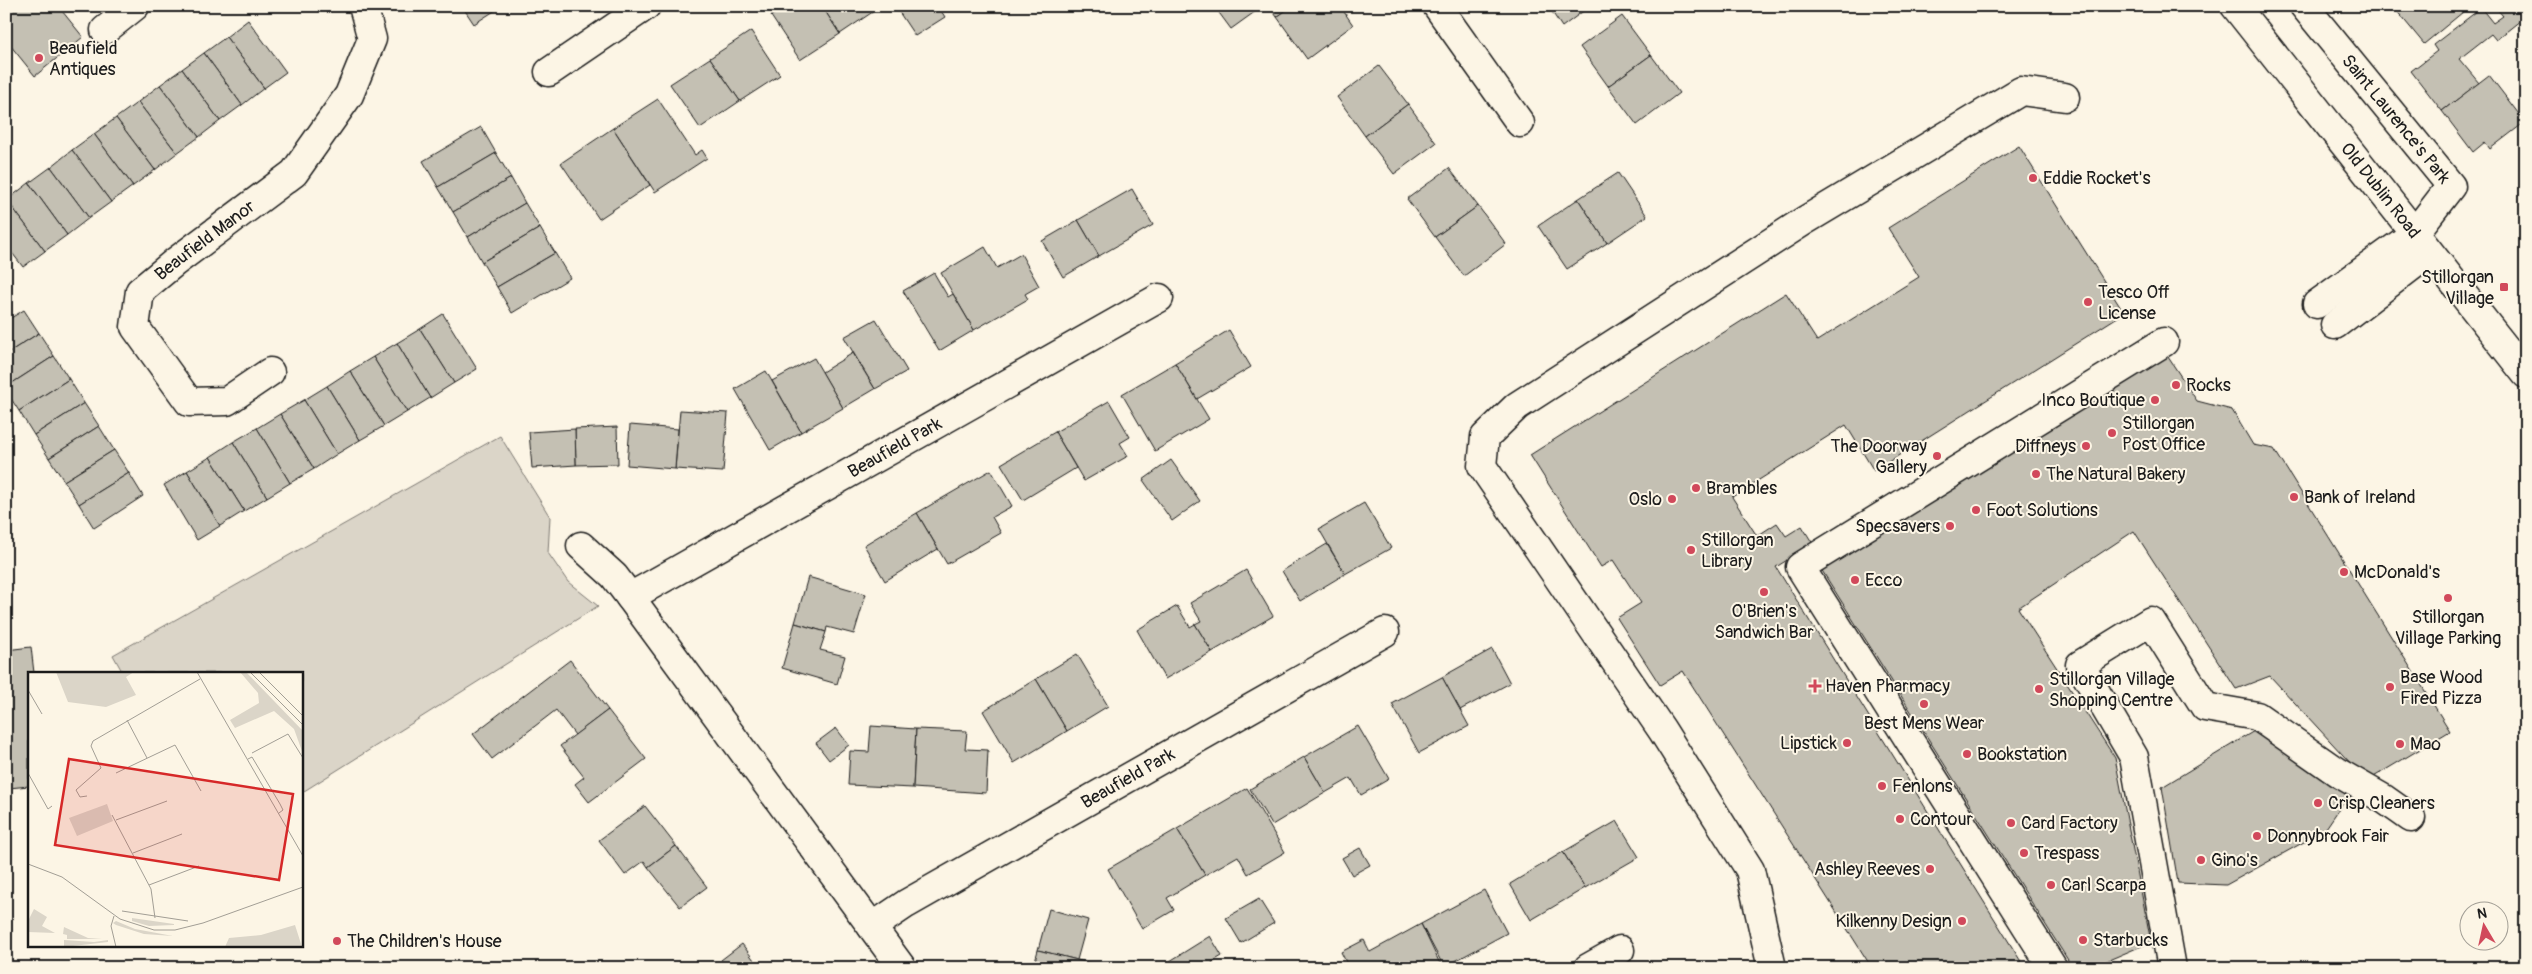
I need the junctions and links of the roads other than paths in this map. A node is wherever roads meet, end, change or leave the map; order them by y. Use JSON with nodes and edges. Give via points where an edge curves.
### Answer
{"nodes":[{"id":1,"x":136,"y":6,"type":"edge"},
{"id":2,"x":363,"y":6,"type":"edge"},
{"id":3,"x":646,"y":6,"type":"edge"},
{"id":4,"x":1437,"y":6,"type":"edge"},
{"id":5,"x":2235,"y":6,"type":"edge"},
{"id":6,"x":2304,"y":6,"type":"edge"},
{"id":7,"x":105,"y":30,"type":"dead end"},
{"id":8,"x":549,"y":72,"type":"dead end"},
{"id":9,"x":2065,"y":97,"type":"dead end"},
{"id":10,"x":1520,"y":123,"type":"dead end"},
{"id":11,"x":2421,"y":243,"type":"junction"},
{"id":12,"x":1160,"y":298,"type":"dead end"},
{"id":13,"x":2317,"y":304,"type":"dead end"},
{"id":14,"x":2335,"y":325,"type":"dead end"},
{"id":15,"x":2164,"y":342,"type":"dead end"},
{"id":16,"x":270,"y":372,"type":"dead end"},
{"id":17,"x":2526,"y":374,"type":"edge"},
{"id":18,"x":581,"y":546,"type":"dead end"},
{"id":19,"x":630,"y":597,"type":"junction"},
{"id":20,"x":1385,"y":632,"type":"dead end"},
{"id":21,"x":2411,"y":818,"type":"dead end"},
{"id":22,"x":872,"y":928,"type":"junction"},
{"id":23,"x":1620,"y":950,"type":"dead end"},
{"id":24,"x":902,"y":968,"type":"edge"},
{"id":25,"x":1588,"y":968,"type":"edge"},
{"id":26,"x":1772,"y":968,"type":"edge"},
{"id":27,"x":2053,"y":968,"type":"edge"},
{"id":28,"x":2172,"y":968,"type":"edge"}],
"edges":[{"from":1,"to":7,"type":"street"},
{"from":2,"to":16,"type":"street","name":"Beaufield Manor","via":[[372,39],[350,95],[294,173],[140,291],[135,327],[189,402],[227,401]]},
{"from":3,"to":8,"type":"street"},
{"from":4,"to":10,"type":"street"},
{"from":5,"to":11,"type":"street","name":"Old Dublin Road"},
{"from":6,"to":11,"type":"street","name":"Saint Laurence's Park","via":[[2451,186]]},
{"from":9,"to":26,"type":"street","via":[[2021,91],[1804,222],[1517,406],[1485,437],[1482,466],[1662,730],[1750,870]]},
{"from":11,"to":13,"type":"street"},
{"from":11,"to":14,"type":"street"},
{"from":11,"to":17,"type":"street","name":"Old Dublin Road"},
{"from":12,"to":19,"type":"street","name":"Beaufield Park"},
{"from":15,"to":27,"type":"street","via":[[1800,567]]},
{"from":18,"to":19,"type":"street","via":[[614,576]]},
{"from":19,"to":22,"type":"street"},
{"from":20,"to":22,"type":"street","name":"Beaufield Park","via":[[906,904]]},
{"from":21,"to":28,"type":"street","via":[[2337,772],[2257,716],[2205,707],[2151,621],[2080,665],[2134,757]]},
{"from":22,"to":24,"type":"street"},
{"from":23,"to":25,"type":"street"}]}
